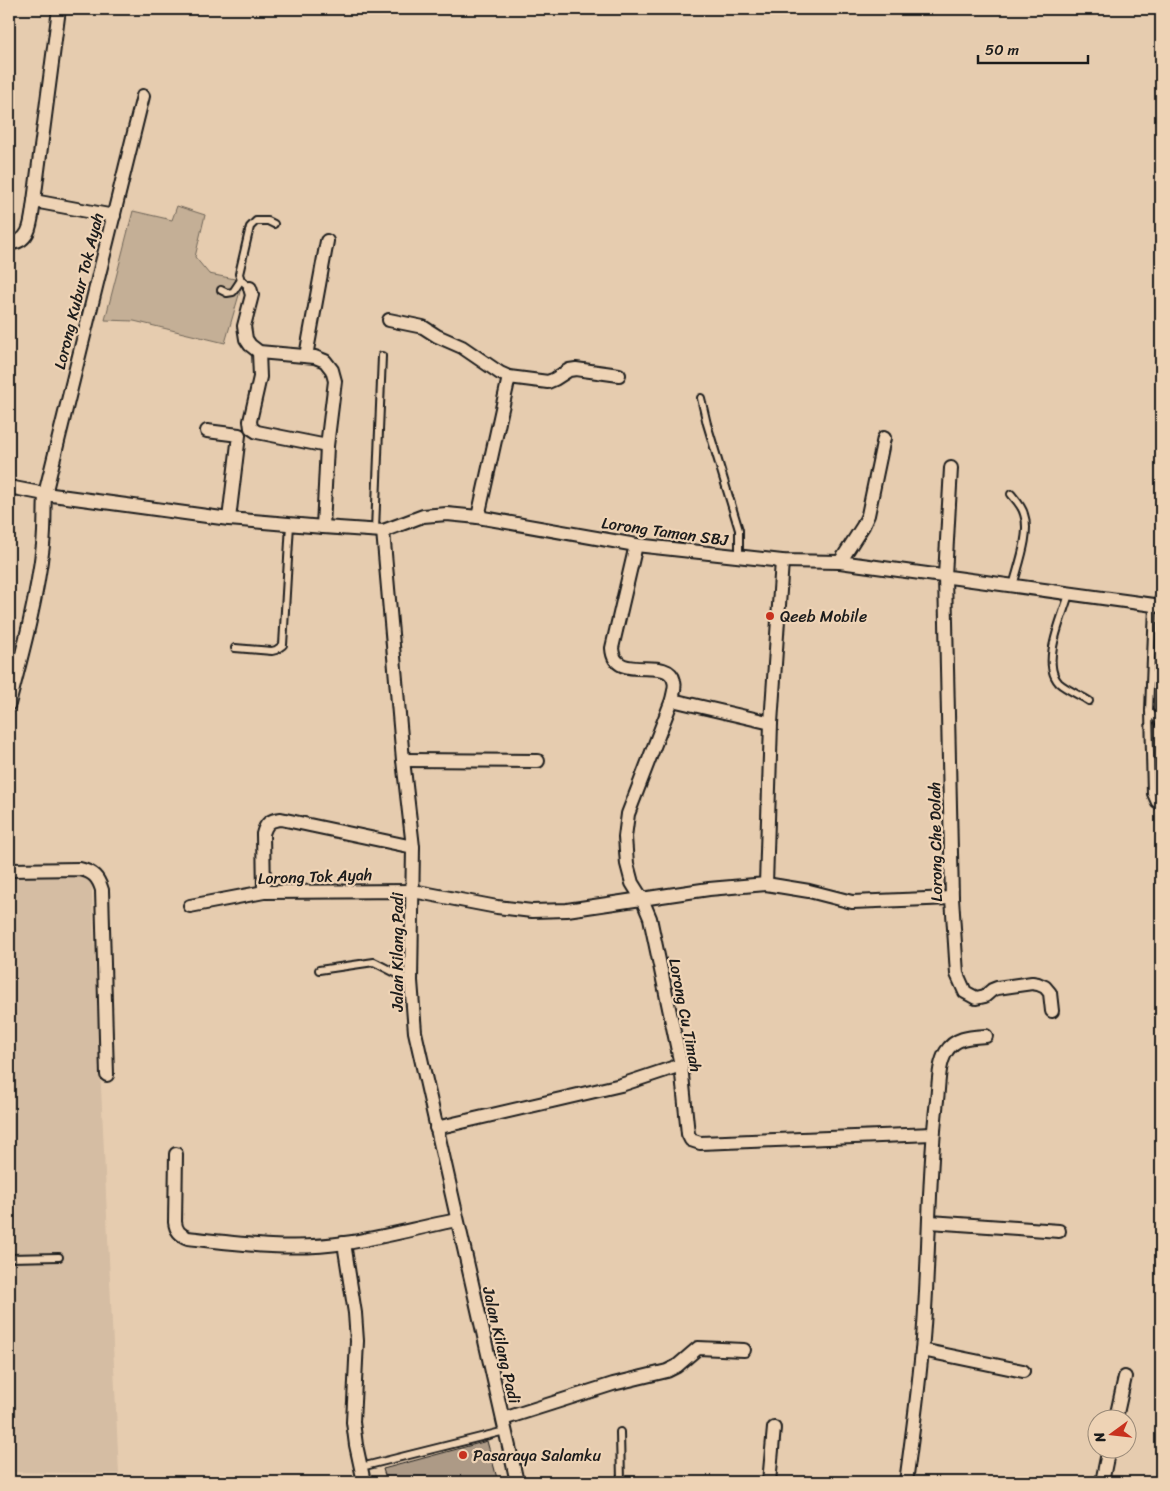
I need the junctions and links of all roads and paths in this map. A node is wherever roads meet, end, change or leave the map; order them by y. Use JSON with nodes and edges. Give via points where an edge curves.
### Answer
{"nodes":[{"id":1,"x":59,"y":9,"type":"edge"},
{"id":2,"x":143,"y":96,"type":"dead end"},
{"id":3,"x":34,"y":201,"type":"junction"},
{"id":4,"x":114,"y":216,"type":"junction"},
{"id":5,"x":274,"y":224,"type":"dead end"},
{"id":6,"x":327,"y":241,"type":"dead end"},
{"id":7,"x":9,"y":243,"type":"edge"},
{"id":8,"x":246,"y":284,"type":"junction"},
{"id":9,"x":221,"y":290,"type":"dead end"},
{"id":10,"x":389,"y":320,"type":"dead end"},
{"id":11,"x":259,"y":352,"type":"junction"},
{"id":12,"x":306,"y":356,"type":"junction"},
{"id":13,"x":382,"y":356,"type":"dead end"},
{"id":14,"x":619,"y":375,"type":"dead end"},
{"id":15,"x":509,"y":377,"type":"junction"},
{"id":16,"x":702,"y":398,"type":"dead end"},
{"id":17,"x":207,"y":431,"type":"dead end"},
{"id":18,"x":884,"y":438,"type":"dead end"},
{"id":19,"x":327,"y":446,"type":"junction"},
{"id":20,"x":951,"y":468,"type":"dead end"},
{"id":21,"x":9,"y":487,"type":"edge"},
{"id":22,"x":45,"y":494,"type":"junction"},
{"id":23,"x":1011,"y":494,"type":"dead end"},
{"id":24,"x":478,"y":517,"type":"junction"},
{"id":25,"x":229,"y":519,"type":"junction"},
{"id":26,"x":290,"y":524,"type":"junction"},
{"id":27,"x":323,"y":527,"type":"junction"},
{"id":28,"x":379,"y":530,"type":"junction"},
{"id":29,"x":636,"y":544,"type":"junction"},
{"id":30,"x":739,"y":557,"type":"junction"},
{"id":31,"x":782,"y":561,"type":"junction"},
{"id":32,"x":840,"y":562,"type":"junction"},
{"id":33,"x":945,"y":576,"type":"junction"},
{"id":34,"x":1013,"y":586,"type":"junction"},
{"id":35,"x":1069,"y":594,"type":"junction"},
{"id":36,"x":1157,"y":606,"type":"edge"},
{"id":37,"x":235,"y":648,"type":"dead end"},
{"id":38,"x":12,"y":681,"type":"edge"},
{"id":39,"x":672,"y":700,"type":"junction"},
{"id":40,"x":1089,"y":701,"type":"dead end"},
{"id":41,"x":9,"y":704,"type":"edge"},
{"id":42,"x":1149,"y":711,"type":"junction"},
{"id":43,"x":771,"y":723,"type":"junction"},
{"id":44,"x":1161,"y":724,"type":"edge"},
{"id":45,"x":403,"y":760,"type":"junction"},
{"id":46,"x":538,"y":761,"type":"dead end"},
{"id":47,"x":1161,"y":807,"type":"edge"},
{"id":48,"x":413,"y":847,"type":"junction"},
{"id":49,"x":9,"y":870,"type":"edge"},
{"id":50,"x":766,"y":884,"type":"junction"},
{"id":51,"x":413,"y":890,"type":"junction"},
{"id":52,"x":264,"y":892,"type":"junction"},
{"id":53,"x":952,"y":898,"type":"junction"},
{"id":54,"x":642,"y":899,"type":"junction"},
{"id":55,"x":190,"y":906,"type":"dead end"},
{"id":56,"x":319,"y":970,"type":"dead end"},
{"id":57,"x":410,"y":981,"type":"junction"},
{"id":58,"x":1052,"y":1011,"type":"dead end"},
{"id":59,"x":986,"y":1036,"type":"dead end"},
{"id":60,"x":681,"y":1065,"type":"junction"},
{"id":61,"x":107,"y":1075,"type":"dead end"},
{"id":62,"x":436,"y":1128,"type":"junction"},
{"id":63,"x":933,"y":1134,"type":"junction"},
{"id":64,"x":176,"y":1154,"type":"dead end"},
{"id":65,"x":457,"y":1220,"type":"junction"},
{"id":66,"x":930,"y":1222,"type":"junction"},
{"id":67,"x":1059,"y":1232,"type":"dead end"},
{"id":68,"x":344,"y":1244,"type":"junction"},
{"id":69,"x":59,"y":1257,"type":"dead end"},
{"id":70,"x":9,"y":1258,"type":"edge"},
{"id":71,"x":744,"y":1350,"type":"dead end"},
{"id":72,"x":922,"y":1350,"type":"junction"},
{"id":73,"x":1023,"y":1371,"type":"dead end"},
{"id":74,"x":1125,"y":1377,"type":"dead end"},
{"id":75,"x":1118,"y":1408,"type":"edge"},
{"id":76,"x":504,"y":1425,"type":"junction"},
{"id":77,"x":774,"y":1428,"type":"dead end"},
{"id":78,"x":620,"y":1432,"type":"dead end"},
{"id":79,"x":1107,"y":1458,"type":"edge"},
{"id":80,"x":361,"y":1467,"type":"junction"},
{"id":81,"x":364,"y":1482,"type":"edge"},
{"id":82,"x":517,"y":1482,"type":"edge"},
{"id":83,"x":621,"y":1482,"type":"edge"},
{"id":84,"x":769,"y":1482,"type":"edge"},
{"id":85,"x":906,"y":1482,"type":"edge"},
{"id":86,"x":1102,"y":1482,"type":"edge"}],
"edges":[{"from":1,"to":3,"type":"street"},
{"from":2,"to":4,"type":"street","name":"Lorong Kubur Tok Ayah"},
{"from":3,"to":4,"type":"street"},
{"from":3,"to":7,"type":"street","via":[[25,238],[18,243]]},
{"from":4,"to":22,"type":"street","name":"Lorong Kubur Tok Ayah"},
{"from":5,"to":8,"type":"lane","via":[[256,221],[250,227],[239,269]]},
{"from":6,"to":12,"type":"street"},
{"from":8,"to":9,"type":"lane","via":[[232,292]]},
{"from":8,"to":11,"type":"street","via":[[252,295],[244,331],[250,345]]},
{"from":10,"to":15,"type":"street","via":[[423,327]]},
{"from":11,"to":12,"type":"street"},
{"from":11,"to":19,"type":"street","via":[[260,377],[251,428],[256,432]]},
{"from":12,"to":19,"type":"street","via":[[325,361],[332,370],[334,381]]},
{"from":13,"to":28,"type":"lane"},
{"from":14,"to":15,"type":"street","via":[[576,369],[548,382]]},
{"from":15,"to":24,"type":"street"},
{"from":16,"to":30,"type":"lane","via":[[739,530]]},
{"from":17,"to":25,"type":"street","via":[[240,435]]},
{"from":18,"to":32,"type":"street","via":[[868,515]]},
{"from":19,"to":27,"type":"street"},
{"from":20,"to":33,"type":"street","name":"Lorong Che Dolah"},
{"from":21,"to":22,"type":"street"},
{"from":22,"to":25,"type":"street"},
{"from":22,"to":38,"type":"street","name":"Lorong Kubur Tok Ayah","via":[[44,543],[28,630]]},
{"from":23,"to":34,"type":"lane","via":[[1021,505],[1026,528]]},
{"from":24,"to":28,"type":"street","name":"Lorong Taman SBJ","via":[[423,516]]},
{"from":24,"to":29,"type":"street","name":"Lorong Taman SBJ"},
{"from":25,"to":26,"type":"street"},
{"from":26,"to":27,"type":"street"},
{"from":26,"to":37,"type":"lane","via":[[282,645],[272,651]]},
{"from":27,"to":28,"type":"street"},
{"from":28,"to":45,"type":"street","name":"Jalan Kilang Padi"},
{"from":29,"to":30,"type":"street","name":"Lorong Taman SBJ"},
{"from":29,"to":39,"type":"street","via":[[612,656],[624,666],[670,673],[675,682]]},
{"from":30,"to":31,"type":"street","name":"Lorong Taman SBJ"},
{"from":31,"to":32,"type":"street","name":"Lorong Taman SBJ"},
{"from":31,"to":43,"type":"street"},
{"from":32,"to":33,"type":"street","name":"Lorong Taman SBJ"},
{"from":33,"to":34,"type":"street","name":"Lorong Taman SBJ"},
{"from":33,"to":53,"type":"street","name":"Lorong Che Dolah"},
{"from":34,"to":35,"type":"street","name":"Lorong Taman SBJ"},
{"from":35,"to":36,"type":"street","name":"Lorong Taman SBJ"},
{"from":35,"to":40,"type":"lane","via":[[1051,654],[1051,665],[1059,683]]},
{"from":36,"to":42,"type":"lane"},
{"from":38,"to":41,"type":"street","name":"Lorong Kubur Tok Ayah"},
{"from":39,"to":43,"type":"street"},
{"from":39,"to":54,"type":"street","name":"Lorong Cu Timah","via":[[628,814],[625,837],[627,864],[632,883]]},
{"from":42,"to":44,"type":"lane"},
{"from":42,"to":47,"type":"lane","via":[[1152,794],[1155,803]]},
{"from":43,"to":50,"type":"street"},
{"from":45,"to":46,"type":"street"},
{"from":45,"to":48,"type":"street","name":"Jalan Kilang Padi"},
{"from":48,"to":51,"type":"street","name":"Jalan Kilang Padi"},
{"from":48,"to":52,"type":"street","via":[[281,819],[272,820],[265,825],[262,834]]},
{"from":49,"to":61,"type":"street","via":[[80,869],[99,879],[102,890]]},
{"from":50,"to":53,"type":"street","via":[[852,902]]},
{"from":50,"to":54,"type":"street"},
{"from":51,"to":52,"type":"street","name":"Lorong Tok Ayah"},
{"from":51,"to":54,"type":"street","via":[[532,911],[567,910]]},
{"from":51,"to":57,"type":"street","name":"Jalan Kilang Padi"},
{"from":52,"to":55,"type":"street","name":"Lorong Tok Ayah"},
{"from":53,"to":58,"type":"street","name":"Lorong Che Dolah","via":[[957,974],[965,992],[981,998],[994,988],[1035,983],[1050,993]]},
{"from":54,"to":60,"type":"street","name":"Lorong Cu Timah","via":[[650,918]]},
{"from":56,"to":57,"type":"lane","via":[[374,962]]},
{"from":57,"to":62,"type":"street","name":"Jalan Kilang Padi","via":[[415,1032]]},
{"from":59,"to":63,"type":"street","via":[[955,1042],[946,1052],[941,1065]]},
{"from":60,"to":62,"type":"street","via":[[620,1085]]},
{"from":60,"to":63,"type":"street","name":"Lorong Cu Timah","via":[[688,1134],[700,1143]]},
{"from":62,"to":65,"type":"street","name":"Jalan Kilang Padi"},
{"from":63,"to":66,"type":"street"},
{"from":64,"to":68,"type":"street","via":[[174,1222],[181,1235],[251,1245]]},
{"from":65,"to":68,"type":"street"},
{"from":65,"to":76,"type":"street","name":"Jalan Kilang Padi"},
{"from":66,"to":67,"type":"street"},
{"from":66,"to":72,"type":"street"},
{"from":68,"to":80,"type":"street","via":[[355,1313],[357,1342],[353,1422]]},
{"from":69,"to":70,"type":"lane"},
{"from":71,"to":76,"type":"street","via":[[698,1348],[667,1371],[613,1384]]},
{"from":72,"to":73,"type":"street"},
{"from":72,"to":85,"type":"street"},
{"from":74,"to":75,"type":"street"},
{"from":76,"to":80,"type":"lane"},
{"from":76,"to":82,"type":"street","name":"Jalan Kilang Padi"},
{"from":77,"to":84,"type":"street"},
{"from":78,"to":83,"type":"lane"},
{"from":79,"to":86,"type":"street"},
{"from":80,"to":81,"type":"street"}]}
